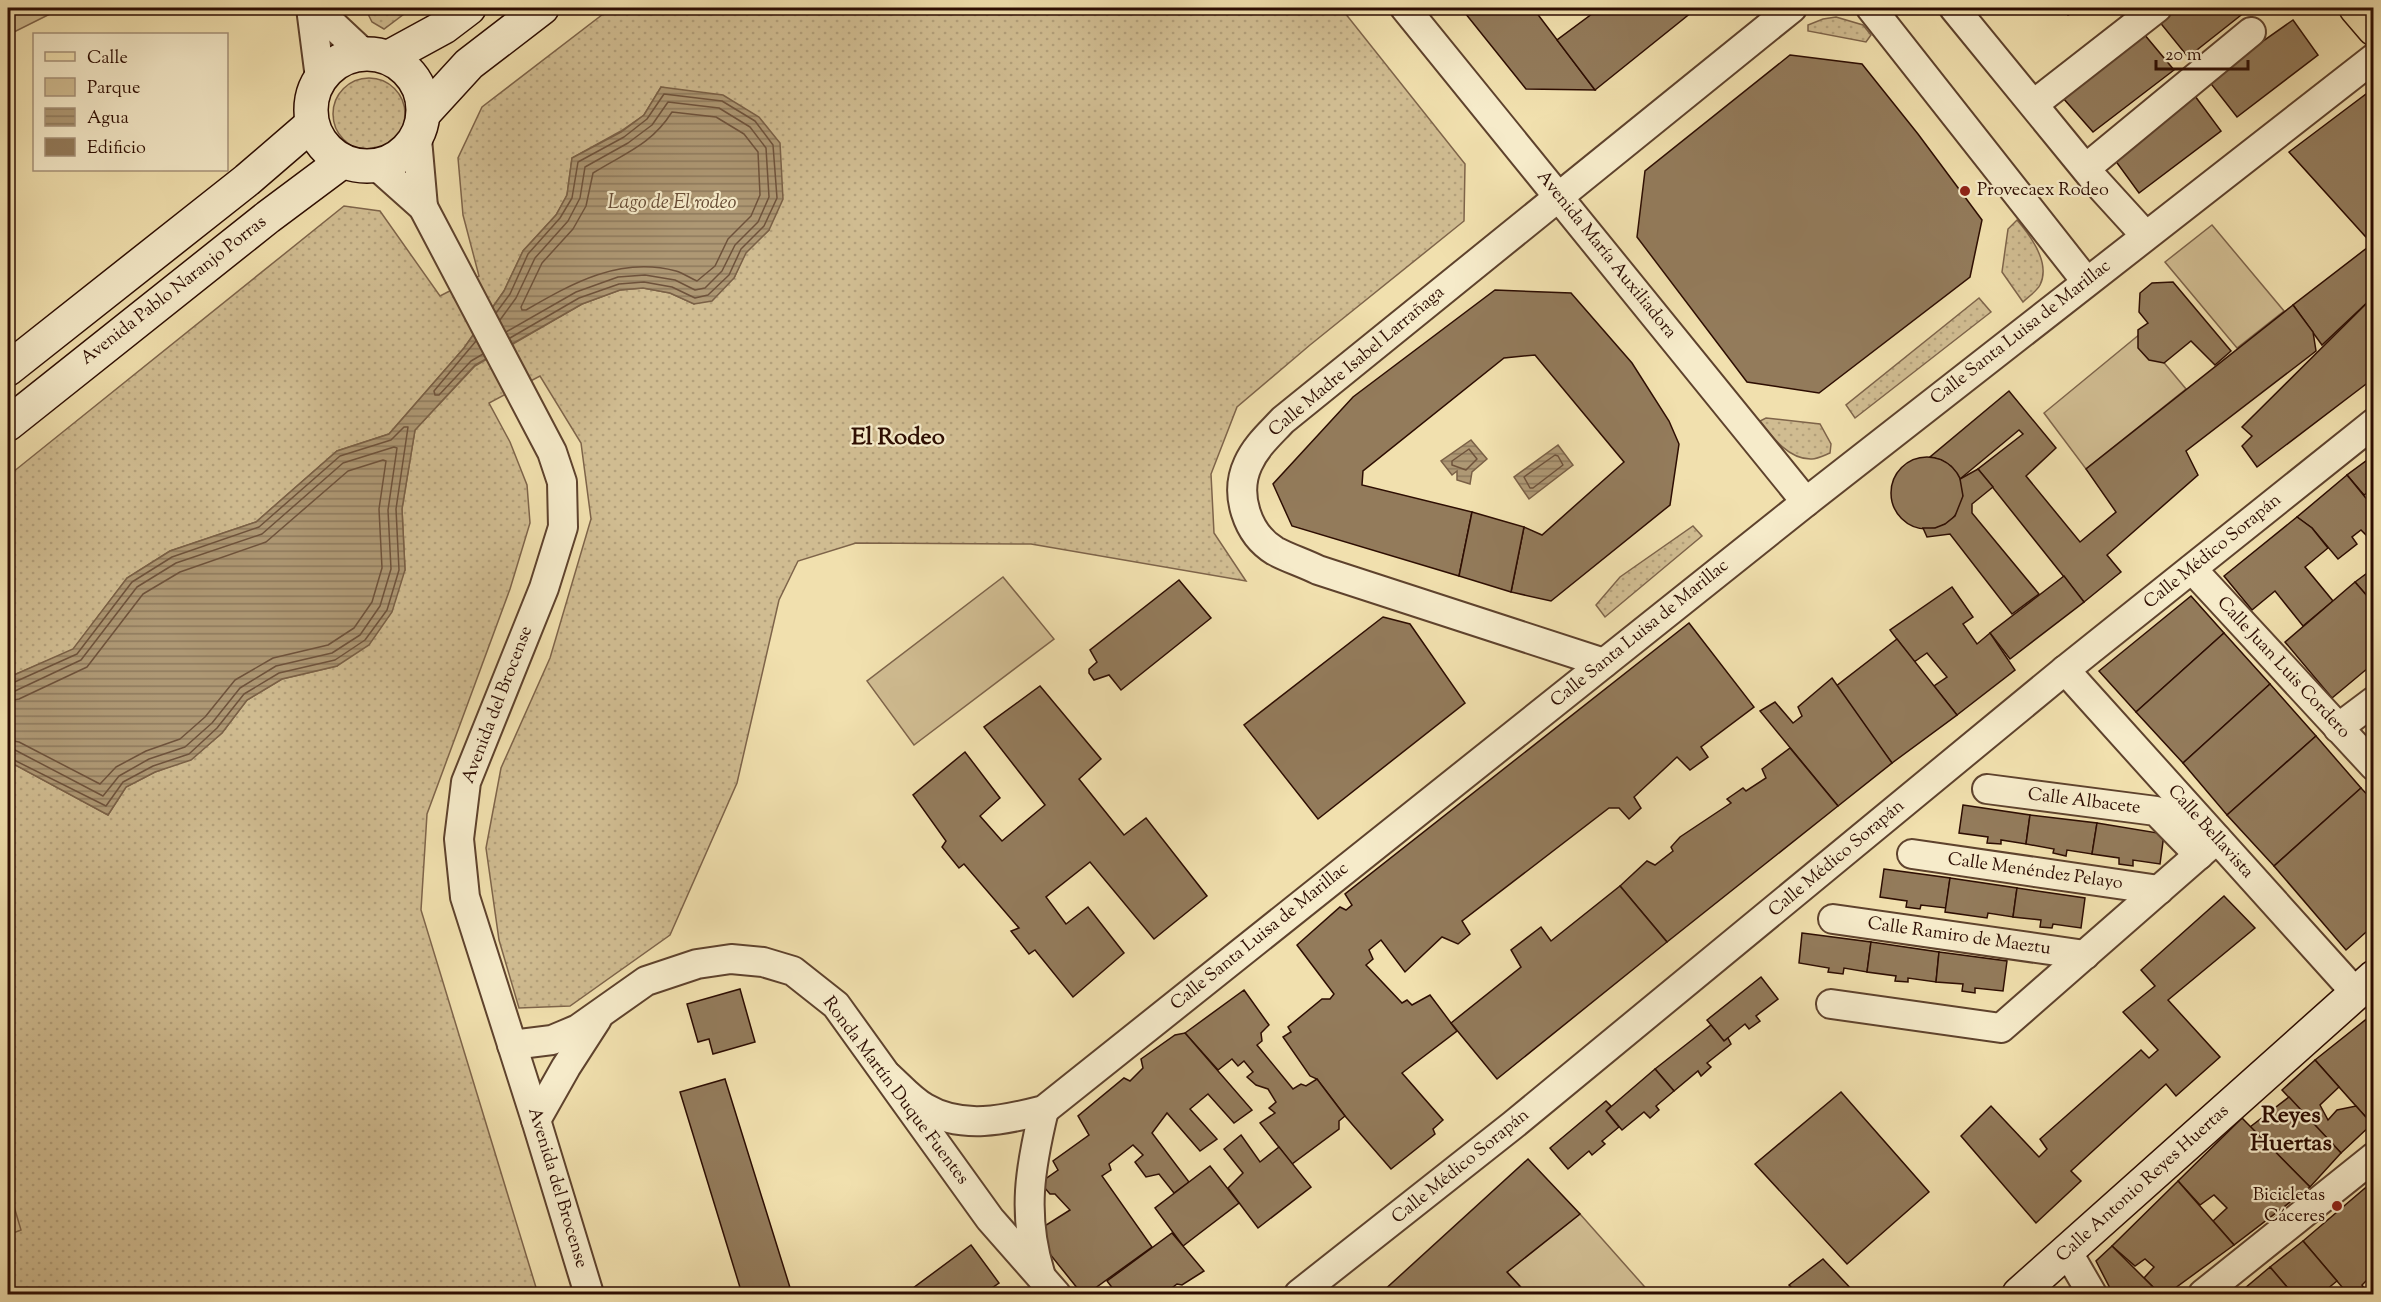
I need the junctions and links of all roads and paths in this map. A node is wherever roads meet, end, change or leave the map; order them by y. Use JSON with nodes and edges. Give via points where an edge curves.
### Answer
{"nodes":[{"id":1,"x":313,"y":8,"type":"edge"},
{"id":2,"x":468,"y":8,"type":"edge"},
{"id":3,"x":543,"y":8,"type":"edge"},
{"id":4,"x":1405,"y":8,"type":"edge"},
{"id":5,"x":1792,"y":8,"type":"edge"},
{"id":6,"x":1871,"y":8,"type":"edge"},
{"id":7,"x":1954,"y":8,"type":"edge"},
{"id":8,"x":2157,"y":8,"type":"edge"},
{"id":9,"x":2356,"y":8,"type":"edge"},
{"id":10,"x":2373,"y":29,"type":"edge"},
{"id":11,"x":2251,"y":32,"type":"dead end"},
{"id":12,"x":376,"y":55,"type":"junction"},
{"id":13,"x":2373,"y":58,"type":"edge"},
{"id":14,"x":320,"y":78,"type":"junction"},
{"id":15,"x":2034,"y":104,"type":"junction"},
{"id":16,"x":312,"y":124,"type":"junction"},
{"id":17,"x":421,"y":126,"type":"junction"},
{"id":18,"x":343,"y":161,"type":"junction"},
{"id":19,"x":377,"y":166,"type":"junction"},
{"id":20,"x":2086,"y":168,"type":"junction"},
{"id":21,"x":1558,"y":196,"type":"junction"},
{"id":22,"x":423,"y":207,"type":"junction"},
{"id":23,"x":2145,"y":235,"type":"junction"},
{"id":24,"x":2086,"y":281,"type":"junction"},
{"id":25,"x":8,"y":369,"type":"edge"},
{"id":26,"x":2373,"y":423,"type":"edge"},
{"id":27,"x":8,"y":424,"type":"edge"},
{"id":28,"x":1806,"y":502,"type":"junction"},
{"id":29,"x":2192,"y":569,"type":"junction"},
{"id":30,"x":1604,"y":663,"type":"junction"},
{"id":31,"x":2065,"y":670,"type":"junction"},
{"id":32,"x":2373,"y":701,"type":"edge"},
{"id":33,"x":2338,"y":728,"type":"junction"},
{"id":34,"x":2373,"y":766,"type":"edge"},
{"id":35,"x":1987,"y":789,"type":"dead end"},
{"id":36,"x":2208,"y":847,"type":"junction"},
{"id":37,"x":1912,"y":854,"type":"dead end"},
{"id":38,"x":2159,"y":890,"type":"junction"},
{"id":39,"x":1833,"y":919,"type":"dead end"},
{"id":40,"x":2085,"y":955,"type":"junction"},
{"id":41,"x":2365,"y":985,"type":"edge"},
{"id":42,"x":1831,"y":1004,"type":"dead end"},
{"id":43,"x":602,"y":1012,"type":"junction"},
{"id":44,"x":512,"y":1045,"type":"junction"},
{"id":45,"x":889,"y":1077,"type":"junction"},
{"id":46,"x":1044,"y":1110,"type":"junction"},
{"id":47,"x":536,"y":1120,"type":"junction"},
{"id":48,"x":2373,"y":1157,"type":"edge"},
{"id":49,"x":2067,"y":1251,"type":"junction"},
{"id":50,"x":1049,"y":1286,"type":"edge"},
{"id":51,"x":589,"y":1294,"type":"edge"},
{"id":52,"x":1299,"y":1294,"type":"edge"},
{"id":53,"x":2019,"y":1294,"type":"edge"},
{"id":54,"x":2092,"y":1294,"type":"edge"},
{"id":55,"x":2203,"y":1294,"type":"edge"}],
"edges":[{"from":1,"to":12,"type":"street"},
{"from":1,"to":14,"type":"street"},
{"from":2,"to":12,"type":"main road","via":[[444,27]]},
{"from":3,"to":17,"type":"main road","via":[[469,64]]},
{"from":4,"to":21,"type":"street","name":"Avenida María Auxiliadora"},
{"from":5,"to":21,"type":"street","name":"Calle Madre Isabel Larrañaga"},
{"from":6,"to":24,"type":"street"},
{"from":7,"to":15,"type":"street"},
{"from":8,"to":15,"type":"street"},
{"from":9,"to":10,"type":"main road"},
{"from":11,"to":20,"type":"street"},
{"from":12,"to":14,"type":"main road","via":[[338,60]]},
{"from":12,"to":17,"type":"main road","via":[[415,79]]},
{"from":13,"to":23,"type":"street","name":"Calle Santa Luisa de Marillac"},
{"from":14,"to":16,"type":"main road","via":[[311,100]]},
{"from":15,"to":20,"type":"street"},
{"from":16,"to":18,"type":"main road","via":[[324,146]]},
{"from":16,"to":25,"type":"main road"},
{"from":17,"to":19,"type":"main road","via":[[399,157]]},
{"from":17,"to":22,"type":"street","name":"Avenida del Brocense"},
{"from":18,"to":19,"type":"main road"},
{"from":18,"to":27,"type":"main road","name":"Avenida Pablo Naranjo Porras"},
{"from":19,"to":22,"type":"street","name":"Avenida del Brocense"},
{"from":20,"to":23,"type":"street"},
{"from":21,"to":28,"type":"street","name":"Avenida María Auxiliadora"},
{"from":21,"to":30,"type":"street","name":"Calle Madre Isabel Larrañaga","via":[[1283,420],[1260,443],[1247,465],[1244,505],[1258,537],[1275,550],[1318,570]]},
{"from":22,"to":44,"type":"street","name":"Avenida del Brocense","via":[[552,452],[562,482],[563,527],[544,588],[466,782],[459,839],[465,897]]},
{"from":23,"to":24,"type":"street","name":"Calle Santa Luisa de Marillac"},
{"from":24,"to":28,"type":"street","name":"Calle Santa Luisa de Marillac"},
{"from":26,"to":29,"type":"street","name":"Calle Médico Sorapán"},
{"from":28,"to":30,"type":"street","name":"Calle Santa Luisa de Marillac"},
{"from":29,"to":31,"type":"street","name":"Calle Médico Sorapán"},
{"from":29,"to":33,"type":"street","name":"Calle Juan Luis Cordero"},
{"from":30,"to":46,"type":"street","name":"Calle Santa Luisa de Marillac"},
{"from":31,"to":36,"type":"street","name":"Calle Bellavista"},
{"from":31,"to":52,"type":"street","name":"Calle Médico Sorapán","via":[[1513,1125]]},
{"from":32,"to":33,"type":"street"},
{"from":33,"to":34,"type":"street","name":"Calle Juan Luis Cordero"},
{"from":35,"to":36,"type":"street","name":"Calle Albacete","via":[[2156,811]]},
{"from":36,"to":38,"type":"street"},
{"from":36,"to":41,"type":"street","name":"Calle Bellavista"},
{"from":37,"to":38,"type":"street","name":"Calle Menéndez Pelayo"},
{"from":38,"to":40,"type":"street"},
{"from":39,"to":40,"type":"street","name":"Calle Ramiro de Maeztu"},
{"from":40,"to":42,"type":"street","via":[[2001,1028]]},
{"from":41,"to":49,"type":"main road","name":"Calle Antonio Reyes Huertas"},
{"from":43,"to":44,"type":"street","via":[[578,1029],[552,1040]]},
{"from":43,"to":45,"type":"street","name":"Ronda Martín Duque Fuentes","via":[[646,981],[671,971],[731,959],[763,962],[793,971],[836,1005]]},
{"from":43,"to":47,"type":"street","name":"Ronda Martín Duque Fuentes"},
{"from":44,"to":47,"type":"street","name":"Avenida del Brocense"},
{"from":45,"to":46,"type":"street","name":"Calle Santa Luisa de Marillac","via":[[925,1108],[955,1119],[984,1122]]},
{"from":45,"to":50,"type":"street","name":"Ronda Martín Duque Fuentes","via":[[990,1219]]},
{"from":46,"to":50,"type":"street","name":"Ronda Martín Duque Fuentes","via":[[1029,1191],[1034,1251]]},
{"from":47,"to":51,"type":"street","name":"Avenida del Brocense"},
{"from":48,"to":55,"type":"street"},
{"from":49,"to":53,"type":"main road","name":"Calle Antonio Reyes Huertas"},
{"from":49,"to":54,"type":"street"}]}
